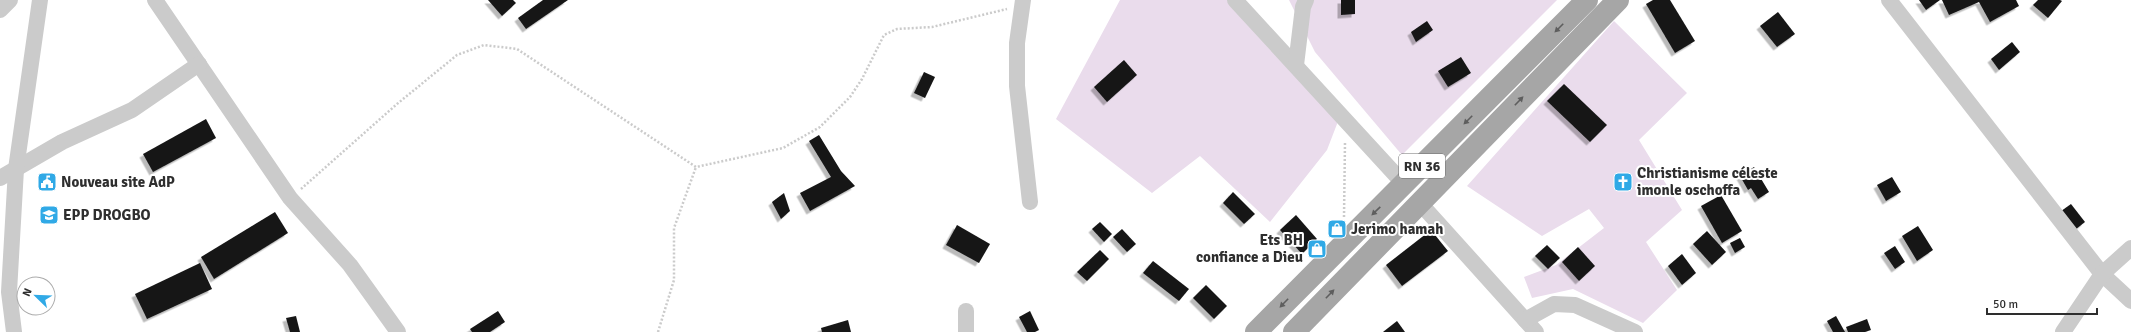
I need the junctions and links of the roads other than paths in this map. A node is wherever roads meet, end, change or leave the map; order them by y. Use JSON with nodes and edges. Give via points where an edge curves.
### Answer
{"nodes":[{"id":1,"x":10,"y":0,"type":"edge"},
{"id":2,"x":40,"y":0,"type":"edge"},
{"id":3,"x":155,"y":0,"type":"edge"},
{"id":4,"x":1235,"y":0,"type":"edge"},
{"id":5,"x":1306,"y":0,"type":"edge"},
{"id":6,"x":1587,"y":0,"type":"edge"},
{"id":7,"x":1618,"y":0,"type":"edge"},
{"id":8,"x":1889,"y":0,"type":"edge"},
{"id":9,"x":1022,"y":2,"type":"edge"},
{"id":10,"x":0,"y":10,"type":"edge"},
{"id":11,"x":199,"y":64,"type":"junction"},
{"id":12,"x":1296,"y":65,"type":"junction"},
{"id":13,"x":16,"y":169,"type":"junction"},
{"id":14,"x":0,"y":178,"type":"edge"},
{"id":15,"x":1404,"y":184,"type":"junction"},
{"id":16,"x":1030,"y":202,"type":"dead end"},
{"id":17,"x":1419,"y":202,"type":"junction"},
{"id":18,"x":2131,"y":248,"type":"edge"},
{"id":19,"x":2102,"y":274,"type":"junction"},
{"id":20,"x":2131,"y":301,"type":"edge"},
{"id":21,"x":966,"y":311,"type":"dead end"},
{"id":22,"x":1525,"y":320,"type":"junction"},
{"id":23,"x":14,"y":332,"type":"edge"},
{"id":24,"x":398,"y":332,"type":"edge"},
{"id":25,"x":966,"y":332,"type":"edge"},
{"id":26,"x":1256,"y":332,"type":"edge"},
{"id":27,"x":1294,"y":332,"type":"edge"},
{"id":28,"x":1536,"y":332,"type":"edge"},
{"id":29,"x":1635,"y":332,"type":"edge"},
{"id":30,"x":2063,"y":332,"type":"edge"}],
"edges":[{"from":1,"to":10,"type":"street"},
{"from":2,"to":13,"type":"street"},
{"from":3,"to":11,"type":"street"},
{"from":4,"to":12,"type":"street"},
{"from":5,"to":12,"type":"street"},
{"from":6,"to":15,"type":"main road","number":"RN 36","one_way":true},
{"from":17,"to":7,"type":"main road","number":"RN 36","one_way":true},
{"from":8,"to":19,"type":"street"},
{"from":9,"to":16,"type":"street","via":[[1017,43],[1017,86]]},
{"from":11,"to":13,"type":"street","via":[[132,110],[62,142]]},
{"from":11,"to":24,"type":"street","via":[[290,198],[350,265]]},
{"from":12,"to":15,"type":"street"},
{"from":13,"to":14,"type":"street"},
{"from":13,"to":23,"type":"street","via":[[9,292]]},
{"from":15,"to":26,"type":"main road","number":"RN 36","one_way":true},
{"from":17,"to":22,"type":"street"},
{"from":27,"to":17,"type":"main road","number":"RN 36","one_way":true},
{"from":18,"to":19,"type":"street"},
{"from":19,"to":20,"type":"street"},
{"from":19,"to":30,"type":"street"},
{"from":21,"to":25,"type":"street"},
{"from":22,"to":28,"type":"street"},
{"from":22,"to":29,"type":"street","via":[[1554,304],[1575,305]]}]}
